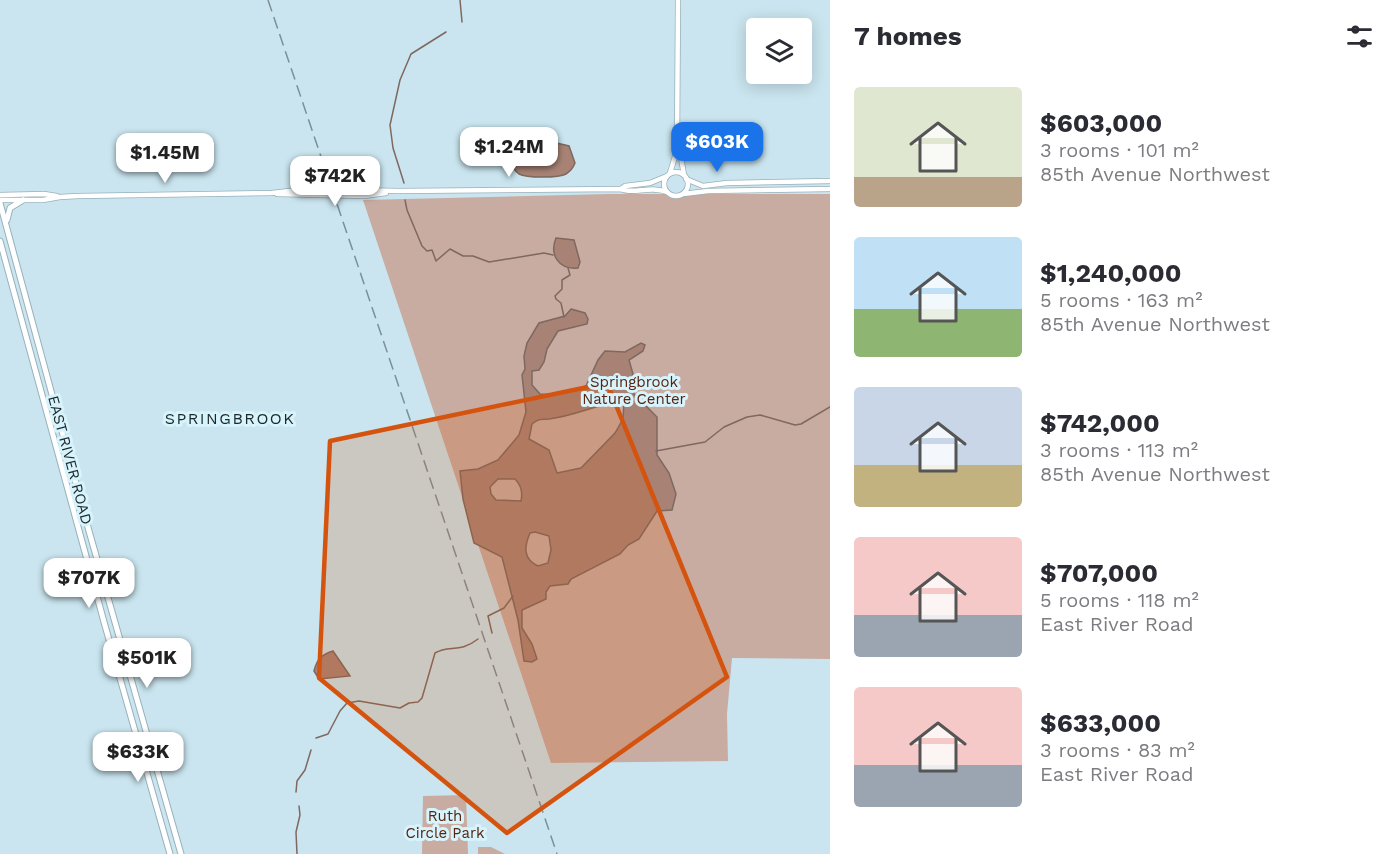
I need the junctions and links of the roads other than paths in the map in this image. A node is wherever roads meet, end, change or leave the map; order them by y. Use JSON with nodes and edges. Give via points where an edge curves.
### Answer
{"nodes":[{"id":1,"x":678,"y":0,"type":"edge"},
{"id":2,"x":677,"y":150,"type":"junction"},
{"id":3,"x":669,"y":174,"type":"junction"},
{"id":4,"x":685,"y":177,"type":"junction"},
{"id":5,"x":830,"y":181,"type":"edge"},
{"id":6,"x":830,"y":188,"type":"edge"},
{"id":7,"x":621,"y":189,"type":"junction"},
{"id":8,"x":667,"y":192,"type":"junction"},
{"id":9,"x":682,"y":194,"type":"junction"},
{"id":10,"x":0,"y":195,"type":"edge"},
{"id":11,"x":60,"y":197,"type":"junction"},
{"id":12,"x":23,"y":200,"type":"junction"},
{"id":13,"x":0,"y":202,"type":"edge"},
{"id":14,"x":7,"y":231,"type":"junction"},
{"id":15,"x":0,"y":241,"type":"edge"},
{"id":16,"x":170,"y":854,"type":"edge"},
{"id":17,"x":181,"y":854,"type":"edge"}],
"edges":[{"from":1,"to":2,"type":"street"},
{"from":2,"to":3,"type":"street"},
{"from":2,"to":4,"type":"street"},
{"from":3,"to":4,"type":"street","via":[[676,172]]},
{"from":3,"to":7,"type":"street"},
{"from":3,"to":8,"type":"street","via":[[664,183]]},
{"from":4,"to":5,"type":"street","via":[[703,186]]},
{"from":4,"to":9,"type":"street","via":[[687,187]]},
{"from":6,"to":9,"type":"street"},
{"from":7,"to":8,"type":"street","via":[[656,188]]},
{"from":7,"to":11,"type":"street","via":[[398,191],[364,196],[272,193]]},
{"from":8,"to":9,"type":"street","via":[[674,196]]},
{"from":10,"to":11,"type":"street"},
{"from":11,"to":12,"type":"street"},
{"from":12,"to":13,"type":"street"},
{"from":12,"to":14,"type":"main road","via":[[8,210]]},
{"from":13,"to":14,"type":"main road","name":"EAST RIVER ROAD"},
{"from":14,"to":17,"type":"main road","name":"EAST RIVER ROAD"},
{"from":15,"to":16,"type":"main road","name":"EAST RIVER ROAD"}]}
